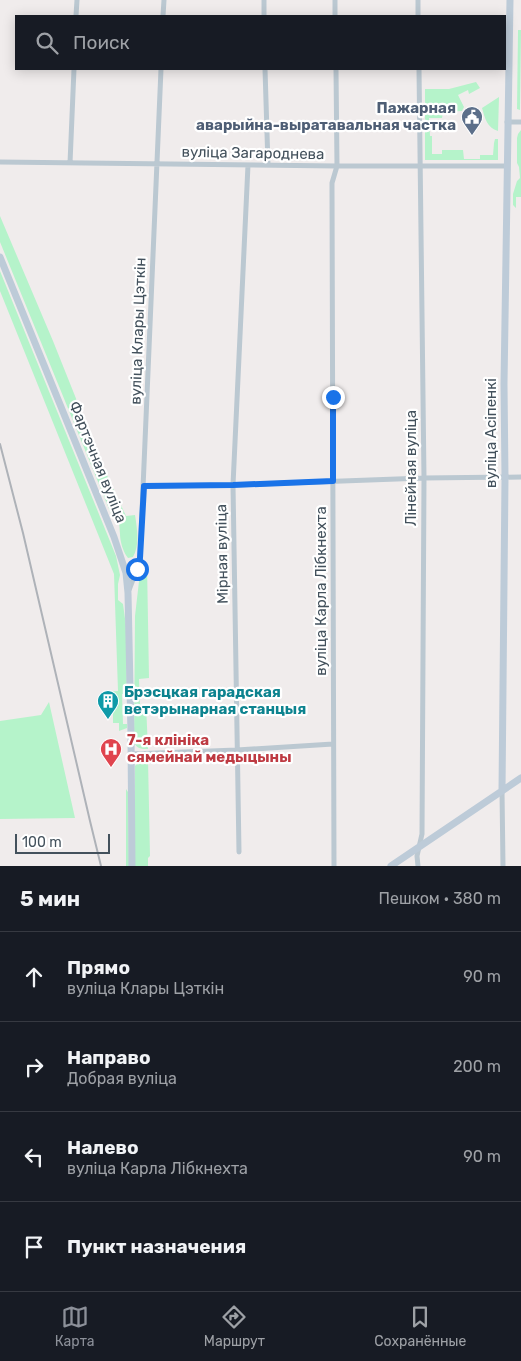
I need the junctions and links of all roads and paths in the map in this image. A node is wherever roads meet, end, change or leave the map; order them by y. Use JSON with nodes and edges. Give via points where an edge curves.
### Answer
{"nodes":[{"id":1,"x":77,"y":0,"type":"edge"},
{"id":2,"x":164,"y":0,"type":"edge"},
{"id":3,"x":264,"y":0,"type":"edge"},
{"id":4,"x":335,"y":0,"type":"edge"},
{"id":5,"x":418,"y":0,"type":"edge"},
{"id":6,"x":510,"y":0,"type":"edge"},
{"id":7,"x":76,"y":15,"type":"edge"},
{"id":8,"x":163,"y":15,"type":"edge"},
{"id":9,"x":264,"y":15,"type":"edge"},
{"id":10,"x":335,"y":15,"type":"edge"},
{"id":11,"x":418,"y":15,"type":"edge"},
{"id":12,"x":74,"y":70,"type":"edge"},
{"id":13,"x":161,"y":70,"type":"edge"},
{"id":14,"x":265,"y":70,"type":"edge"},
{"id":15,"x":336,"y":70,"type":"edge"},
{"id":16,"x":419,"y":70,"type":"edge"},
{"id":17,"x":507,"y":122,"type":"junction"},
{"id":18,"x":521,"y":122,"type":"edge"},
{"id":19,"x":0,"y":162,"type":"edge"},
{"id":20,"x":70,"y":163,"type":"junction"},
{"id":21,"x":157,"y":164,"type":"junction"},
{"id":22,"x":248,"y":165,"type":"junction"},
{"id":23,"x":268,"y":165,"type":"junction"},
{"id":24,"x":337,"y":166,"type":"junction"},
{"id":25,"x":420,"y":166,"type":"junction"},
{"id":26,"x":506,"y":166,"type":"junction"},
{"id":27,"x":0,"y":257,"type":"edge"},
{"id":28,"x":521,"y":477,"type":"edge"},
{"id":29,"x":424,"y":478,"type":"junction"},
{"id":30,"x":505,"y":478,"type":"junction"},
{"id":31,"x":333,"y":481,"type":"junction"},
{"id":32,"x":233,"y":485,"type":"junction"},
{"id":33,"x":144,"y":486,"type":"junction"},
{"id":34,"x":128,"y":593,"type":"junction"},
{"id":35,"x":333,"y":744,"type":"junction"},
{"id":36,"x":237,"y":750,"type":"junction"},
{"id":37,"x":131,"y":754,"type":"junction"},
{"id":38,"x":521,"y":778,"type":"edge"},
{"id":39,"x":502,"y":791,"type":"junction"},
{"id":40,"x":420,"y":846,"type":"junction"},
{"id":41,"x":239,"y":852,"type":"dead end"},
{"id":42,"x":132,"y":866,"type":"edge"},
{"id":43,"x":334,"y":866,"type":"edge"},
{"id":44,"x":391,"y":866,"type":"edge"},
{"id":45,"x":418,"y":866,"type":"edge"},
{"id":46,"x":503,"y":866,"type":"edge"}],
"edges":[{"from":1,"to":7,"type":"street"},
{"from":2,"to":8,"type":"street"},
{"from":3,"to":9,"type":"street"},
{"from":4,"to":10,"type":"street"},
{"from":5,"to":11,"type":"street"},
{"from":6,"to":17,"type":"main road","name":"вуліца Асіпенкі"},
{"from":12,"to":20,"type":"street"},
{"from":13,"to":21,"type":"street","name":"вуліца Клары Цэткін"},
{"from":14,"to":23,"type":"street"},
{"from":15,"to":24,"type":"street","name":"вуліца Карла Лібкнехта"},
{"from":16,"to":25,"type":"street","name":"Лінейная вуліца"},
{"from":17,"to":18,"type":"street"},
{"from":17,"to":26,"type":"main road","name":"вуліца Асіпенкі"},
{"from":19,"to":20,"type":"street","name":"вуліца Загароднева"},
{"from":20,"to":21,"type":"street","name":"вуліца Загароднева"},
{"from":21,"to":22,"type":"street","name":"вуліца Загароднева"},
{"from":21,"to":33,"type":"street","name":"вуліца Клары Цэткін"},
{"from":22,"to":23,"type":"street","name":"вуліца Загароднева"},
{"from":22,"to":32,"type":"street","name":"Мірная вуліца"},
{"from":23,"to":24,"type":"street","name":"вуліца Загароднева"},
{"from":24,"to":25,"type":"street","name":"вуліца Загароднева"},
{"from":24,"to":31,"type":"street","name":"вуліца Карла Лібкнехта","via":[[332,190]]},
{"from":25,"to":26,"type":"street","name":"вуліца Загароднева"},
{"from":25,"to":29,"type":"street","name":"Лінейная вуліца"},
{"from":26,"to":30,"type":"main road","name":"вуліца Асіпенкі"},
{"from":27,"to":34,"type":"main road","name":"Фартэчная вуліца","via":[[114,537],[126,574]]},
{"from":28,"to":30,"type":"street"},
{"from":29,"to":30,"type":"street"},
{"from":29,"to":31,"type":"street"},
{"from":29,"to":40,"type":"street","name":"Лінейная вуліца"},
{"from":30,"to":39,"type":"main road","name":"вуліца Асіпенкі"},
{"from":31,"to":32,"type":"street"},
{"from":31,"to":35,"type":"street","name":"вуліца Карла Лібкнехта"},
{"from":32,"to":33,"type":"street"},
{"from":32,"to":36,"type":"street","name":"Мірная вуліца"},
{"from":33,"to":34,"type":"street","name":"вуліца Клары Цэткін","via":[[140,558]]},
{"from":34,"to":37,"type":"main road","name":"Фартэчная вуліца"},
{"from":35,"to":36,"type":"street"},
{"from":35,"to":43,"type":"street","name":"вуліца Карла Лібкнехта"},
{"from":36,"to":37,"type":"street"},
{"from":36,"to":41,"type":"street","name":"Мірная вуліца"},
{"from":37,"to":42,"type":"main road","name":"Фартэчная вуліца"},
{"from":38,"to":39,"type":"main road"},
{"from":39,"to":40,"type":"main road"},
{"from":39,"to":46,"type":"street","name":"вуліца Асіпенкі"},
{"from":40,"to":44,"type":"main road"},
{"from":40,"to":45,"type":"street","name":"Лінейная вуліца"}]}
